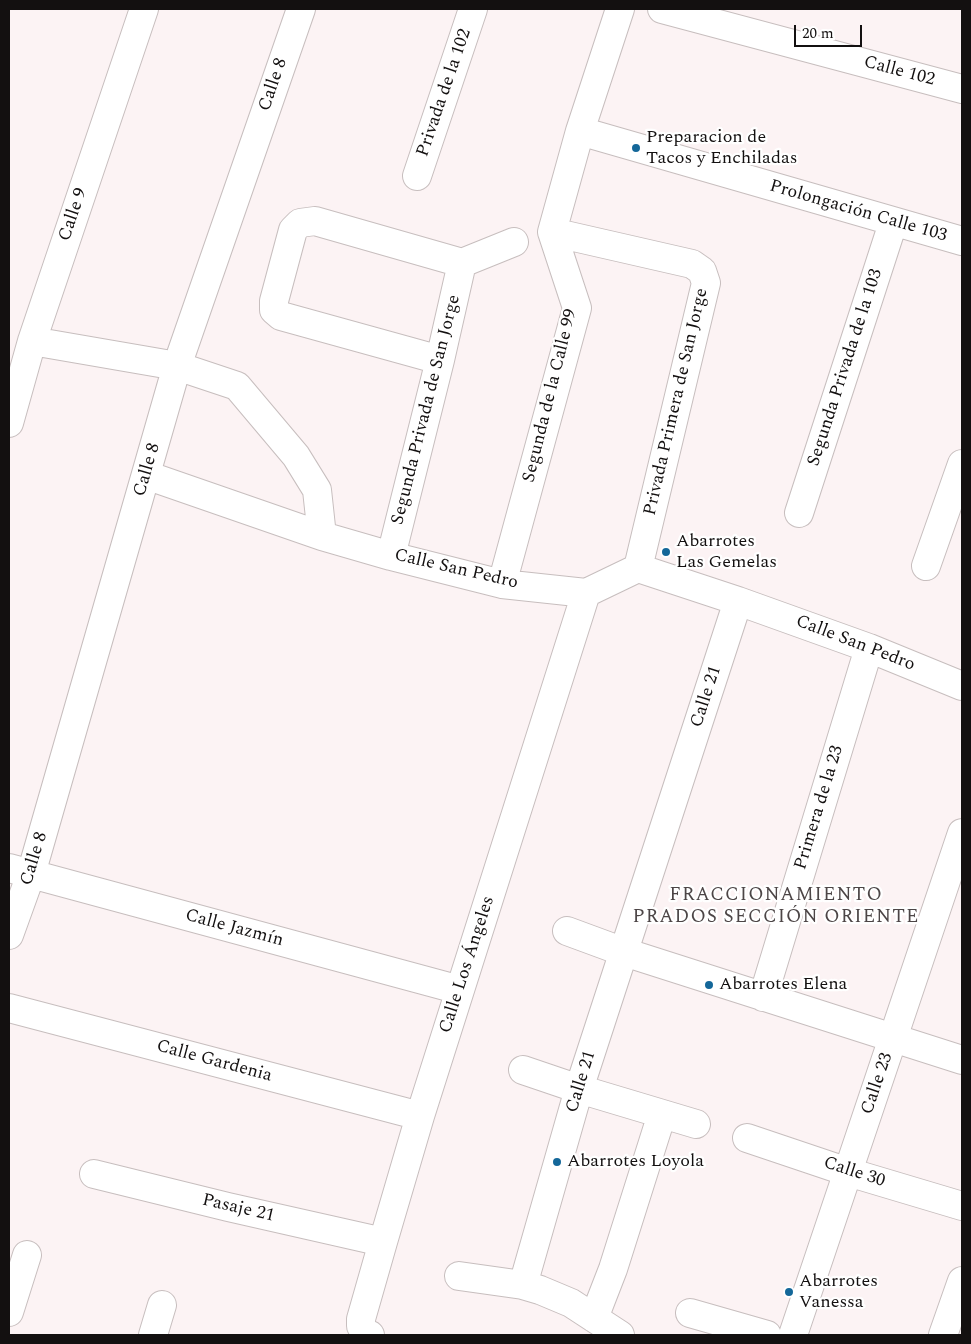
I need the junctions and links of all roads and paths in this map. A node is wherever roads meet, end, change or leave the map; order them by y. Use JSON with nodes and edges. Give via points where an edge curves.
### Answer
{"nodes":[{"id":1,"x":144,"y":9,"type":"edge"},
{"id":2,"x":301,"y":9,"type":"edge"},
{"id":3,"x":473,"y":9,"type":"edge"},
{"id":4,"x":620,"y":9,"type":"edge"},
{"id":5,"x":662,"y":9,"type":"edge"},
{"id":6,"x":962,"y":89,"type":"edge"},
{"id":7,"x":580,"y":131,"type":"junction"},
{"id":8,"x":417,"y":176,"type":"dead end"},
{"id":9,"x":893,"y":222,"type":"junction"},
{"id":10,"x":552,"y":232,"type":"junction"},
{"id":11,"x":962,"y":241,"type":"edge"},
{"id":12,"x":514,"y":242,"type":"dead end"},
{"id":13,"x":462,"y":263,"type":"junction"},
{"id":14,"x":32,"y":341,"type":"junction"},
{"id":15,"x":440,"y":360,"type":"junction"},
{"id":16,"x":177,"y":366,"type":"junction"},
{"id":17,"x":9,"y":424,"type":"edge"},
{"id":18,"x":962,"y":464,"type":"edge"},
{"id":19,"x":146,"y":475,"type":"junction"},
{"id":20,"x":800,"y":513,"type":"dead end"},
{"id":21,"x":322,"y":536,"type":"junction"},
{"id":22,"x":391,"y":556,"type":"junction"},
{"id":23,"x":926,"y":566,"type":"dead end"},
{"id":24,"x":638,"y":568,"type":"junction"},
{"id":25,"x":502,"y":584,"type":"junction"},
{"id":26,"x":586,"y":592,"type":"junction"},
{"id":27,"x":738,"y":601,"type":"junction"},
{"id":28,"x":869,"y":648,"type":"junction"},
{"id":29,"x":962,"y":686,"type":"edge"},
{"id":30,"x":962,"y":835,"type":"edge"},
{"id":31,"x":20,"y":871,"type":"edge"},
{"id":32,"x":567,"y":931,"type":"dead end"},
{"id":33,"x":9,"y":935,"type":"edge"},
{"id":34,"x":624,"y":952,"type":"junction"},
{"id":35,"x":460,"y":990,"type":"junction"},
{"id":36,"x":762,"y":996,"type":"junction"},
{"id":37,"x":9,"y":1008,"type":"edge"},
{"id":38,"x":893,"y":1039,"type":"junction"},
{"id":39,"x":962,"y":1060,"type":"edge"},
{"id":40,"x":523,"y":1070,"type":"dead end"},
{"id":41,"x":579,"y":1089,"type":"junction"},
{"id":42,"x":662,"y":1114,"type":"junction"},
{"id":43,"x":420,"y":1116,"type":"junction"},
{"id":44,"x":696,"y":1124,"type":"dead end"},
{"id":45,"x":747,"y":1138,"type":"dead end"},
{"id":46,"x":848,"y":1172,"type":"junction"},
{"id":47,"x":94,"y":1174,"type":"dead end"},
{"id":48,"x":962,"y":1206,"type":"edge"},
{"id":49,"x":383,"y":1242,"type":"junction"},
{"id":50,"x":28,"y":1255,"type":"dead end"},
{"id":51,"x":459,"y":1276,"type":"dead end"},
{"id":52,"x":962,"y":1281,"type":"edge"},
{"id":53,"x":523,"y":1284,"type":"junction"},
{"id":54,"x":162,"y":1305,"type":"dead end"},
{"id":55,"x":9,"y":1312,"type":"edge"},
{"id":56,"x":690,"y":1312,"type":"dead end"},
{"id":57,"x":594,"y":1318,"type":"junction"},
{"id":58,"x":153,"y":1335,"type":"edge"},
{"id":59,"x":370,"y":1335,"type":"edge"},
{"id":60,"x":620,"y":1335,"type":"edge"},
{"id":61,"x":767,"y":1335,"type":"edge"},
{"id":62,"x":793,"y":1335,"type":"edge"},
{"id":63,"x":943,"y":1335,"type":"edge"}],
"edges":[{"from":1,"to":14,"type":"street","name":"Calle 9"},
{"from":2,"to":16,"type":"street","name":"Calle 8"},
{"from":3,"to":8,"type":"street","name":"Privada de la 102"},
{"from":4,"to":7,"type":"street"},
{"from":5,"to":6,"type":"street","name":"Calle 102"},
{"from":7,"to":9,"type":"street","name":"Prolongación Calle 103"},
{"from":7,"to":10,"type":"street"},
{"from":9,"to":11,"type":"street","name":"Prolongación Calle 103"},
{"from":9,"to":20,"type":"street","name":"Segunda Privada de la 103"},
{"from":10,"to":24,"type":"street","name":"Privada Primera de San Jorge","via":[[692,264],[702,271],[706,283]]},
{"from":10,"to":25,"type":"street","name":"Segunda de la Calle 99","via":[[577,308]]},
{"from":12,"to":13,"type":"street"},
{"from":13,"to":15,"type":"street","name":"Segunda Privada de San Jorge"},
{"from":13,"to":15,"type":"street","via":[[314,222],[300,223],[293,230],[274,301],[274,310],[281,316]]},
{"from":14,"to":16,"type":"street"},
{"from":14,"to":17,"type":"street","name":"Calle 9"},
{"from":15,"to":22,"type":"street","name":"Segunda Privada de San Jorge"},
{"from":16,"to":19,"type":"street","name":"Calle 8"},
{"from":16,"to":21,"type":"street","via":[[238,386],[296,456],[317,490]]},
{"from":18,"to":23,"type":"street"},
{"from":19,"to":21,"type":"street","name":"Calle San Pedro"},
{"from":19,"to":31,"type":"street","name":"Calle 8"},
{"from":21,"to":22,"type":"street","name":"Calle San Pedro"},
{"from":22,"to":25,"type":"street","name":"Calle San Pedro"},
{"from":24,"to":26,"type":"street"},
{"from":24,"to":27,"type":"street","name":"Calle San Pedro"},
{"from":25,"to":26,"type":"street","name":"Calle San Pedro"},
{"from":26,"to":35,"type":"street","name":"Calle Los Ángeles"},
{"from":27,"to":28,"type":"street","name":"Calle San Pedro"},
{"from":27,"to":34,"type":"street","name":"Calle 21"},
{"from":28,"to":29,"type":"street","name":"Calle San Pedro"},
{"from":28,"to":36,"type":"street","name":"Primera de la 23"},
{"from":30,"to":38,"type":"street","name":"Calle 23"},
{"from":31,"to":33,"type":"street","name":"Calle 8"},
{"from":31,"to":35,"type":"street","name":"Calle Jazmín"},
{"from":32,"to":34,"type":"street"},
{"from":34,"to":36,"type":"street"},
{"from":34,"to":41,"type":"street","name":"Calle 21"},
{"from":35,"to":43,"type":"street","name":"Calle Los Ángeles"},
{"from":36,"to":38,"type":"street"},
{"from":37,"to":43,"type":"street","name":"Calle Gardenia"},
{"from":38,"to":39,"type":"street"},
{"from":38,"to":46,"type":"street","name":"Calle 23"},
{"from":40,"to":41,"type":"street"},
{"from":41,"to":42,"type":"street"},
{"from":41,"to":53,"type":"street","name":"Calle 21"},
{"from":42,"to":44,"type":"street"},
{"from":42,"to":57,"type":"street"},
{"from":43,"to":49,"type":"street","name":"Calle Los Ángeles"},
{"from":45,"to":46,"type":"street","name":"Calle 30"},
{"from":46,"to":48,"type":"street","name":"Calle 30"},
{"from":46,"to":62,"type":"street","name":"Calle 23"},
{"from":47,"to":49,"type":"street","name":"Pasaje 21"},
{"from":49,"to":59,"type":"street","name":"Calle Los Ángeles","via":[[361,1319],[364,1333]]},
{"from":50,"to":55,"type":"street"},
{"from":51,"to":53,"type":"street"},
{"from":52,"to":63,"type":"street"},
{"from":53,"to":57,"type":"street","via":[[571,1303]]},
{"from":54,"to":58,"type":"street"},
{"from":56,"to":61,"type":"street"},
{"from":57,"to":60,"type":"street"}]}
